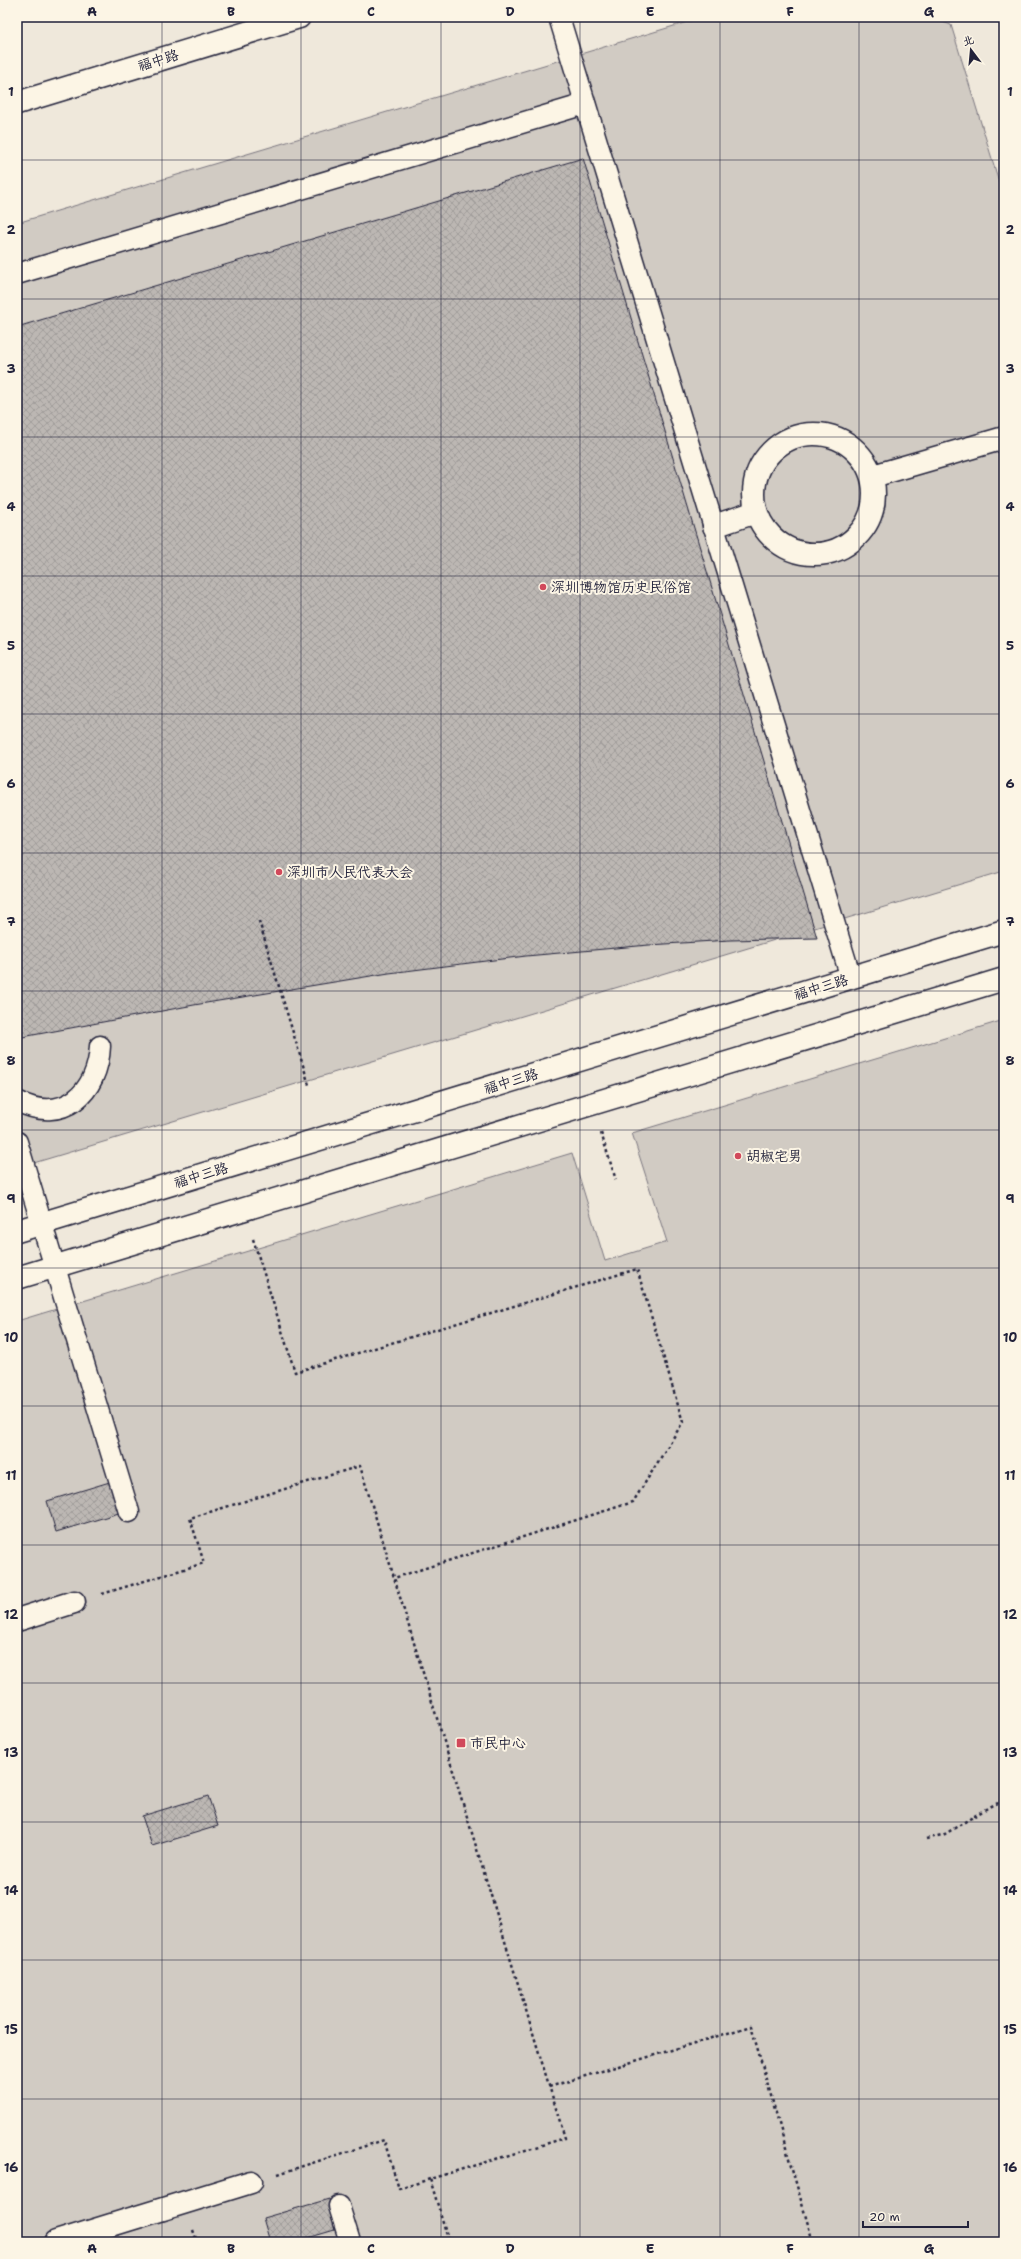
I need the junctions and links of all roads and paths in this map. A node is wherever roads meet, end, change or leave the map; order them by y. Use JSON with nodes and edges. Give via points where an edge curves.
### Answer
{"nodes":[{"id":1,"x":299,"y":17,"type":"edge"},
{"id":2,"x":559,"y":17,"type":"edge"},
{"id":3,"x":17,"y":103,"type":"edge"},
{"id":4,"x":585,"y":104,"type":"junction"},
{"id":5,"x":17,"y":274,"type":"edge"},
{"id":6,"x":1004,"y":438,"type":"edge"},
{"id":7,"x":873,"y":476,"type":"junction"},
{"id":8,"x":756,"y":512,"type":"junction"},
{"id":9,"x":714,"y":526,"type":"junction"},
{"id":10,"x":259,"y":920,"type":"dead end"},
{"id":11,"x":1004,"y":931,"type":"edge"},
{"id":12,"x":851,"y":978,"type":"junction"},
{"id":13,"x":1004,"y":979,"type":"edge"},
{"id":14,"x":100,"y":1046,"type":"dead end"},
{"id":15,"x":309,"y":1085,"type":"dead end"},
{"id":16,"x":17,"y":1101,"type":"edge"},
{"id":17,"x":601,"y":1131,"type":"dead end"},
{"id":18,"x":17,"y":1142,"type":"edge"},
{"id":19,"x":616,"y":1180,"type":"dead end"},
{"id":20,"x":41,"y":1224,"type":"junction"},
{"id":21,"x":17,"y":1231,"type":"edge"},
{"id":22,"x":254,"y":1239,"type":"dead end"},
{"id":23,"x":55,"y":1267,"type":"junction"},
{"id":24,"x":17,"y":1278,"type":"edge"},
{"id":25,"x":129,"y":1512,"type":"dead end"},
{"id":26,"x":394,"y":1578,"type":"junction"},
{"id":27,"x":74,"y":1602,"type":"joint"},
{"id":28,"x":17,"y":1620,"type":"edge"},
{"id":29,"x":1004,"y":1802,"type":"edge"},
{"id":30,"x":926,"y":1839,"type":"dead end"},
{"id":31,"x":549,"y":2086,"type":"junction"},
{"id":32,"x":430,"y":2179,"type":"junction"},
{"id":33,"x":251,"y":2182,"type":"joint"},
{"id":34,"x":339,"y":2206,"type":"dead end"},
{"id":35,"x":56,"y":2242,"type":"edge"},
{"id":36,"x":350,"y":2242,"type":"edge"},
{"id":37,"x":449,"y":2242,"type":"edge"},
{"id":38,"x":813,"y":2242,"type":"edge"}],
"edges":[{"from":1,"to":3,"type":"street","name":"福中路"},
{"from":2,"to":4,"type":"lane"},
{"from":4,"to":5,"type":"lane"},
{"from":4,"to":9,"type":"lane"},
{"from":6,"to":7,"type":"street"},
{"from":7,"to":8,"type":"street","via":[[875,495],[872,514],[862,531],[849,544],[832,552],[813,554],[794,551],[777,542],[764,529]]},
{"from":7,"to":8,"type":"street","via":[[863,457],[847,443],[828,435],[807,434],[786,440],[769,452],[758,470],[753,491]]},
{"from":8,"to":9,"type":"street"},
{"from":9,"to":12,"type":"lane"},
{"from":10,"to":15,"type":"path"},
{"from":11,"to":12,"type":"street","name":"福中三路"},
{"from":12,"to":20,"type":"street","name":"福中三路"},
{"from":13,"to":23,"type":"street"},
{"from":14,"to":16,"type":"lane","via":[[96,1075],[89,1088],[76,1100],[61,1107],[44,1109]]},
{"from":17,"to":19,"type":"path"},
{"from":18,"to":20,"type":"lane"},
{"from":20,"to":21,"type":"street","name":"福中三路"},
{"from":20,"to":23,"type":"lane"},
{"from":22,"to":26,"type":"path","via":[[295,1372],[637,1269],[683,1422],[634,1502]]},
{"from":23,"to":24,"type":"street"},
{"from":23,"to":25,"type":"lane"},
{"from":26,"to":27,"type":"path","via":[[360,1466],[190,1518],[204,1563]]},
{"from":26,"to":31,"type":"path"},
{"from":27,"to":28,"type":"street"},
{"from":29,"to":30,"type":"path","via":[[994,1804],[945,1834]]},
{"from":31,"to":32,"type":"path","via":[[565,2138]]},
{"from":31,"to":38,"type":"path","via":[[751,2026]]},
{"from":32,"to":33,"type":"path","via":[[399,2189],[384,2140]]},
{"from":32,"to":37,"type":"path"},
{"from":33,"to":35,"type":"street"},
{"from":34,"to":36,"type":"lane"}]}
